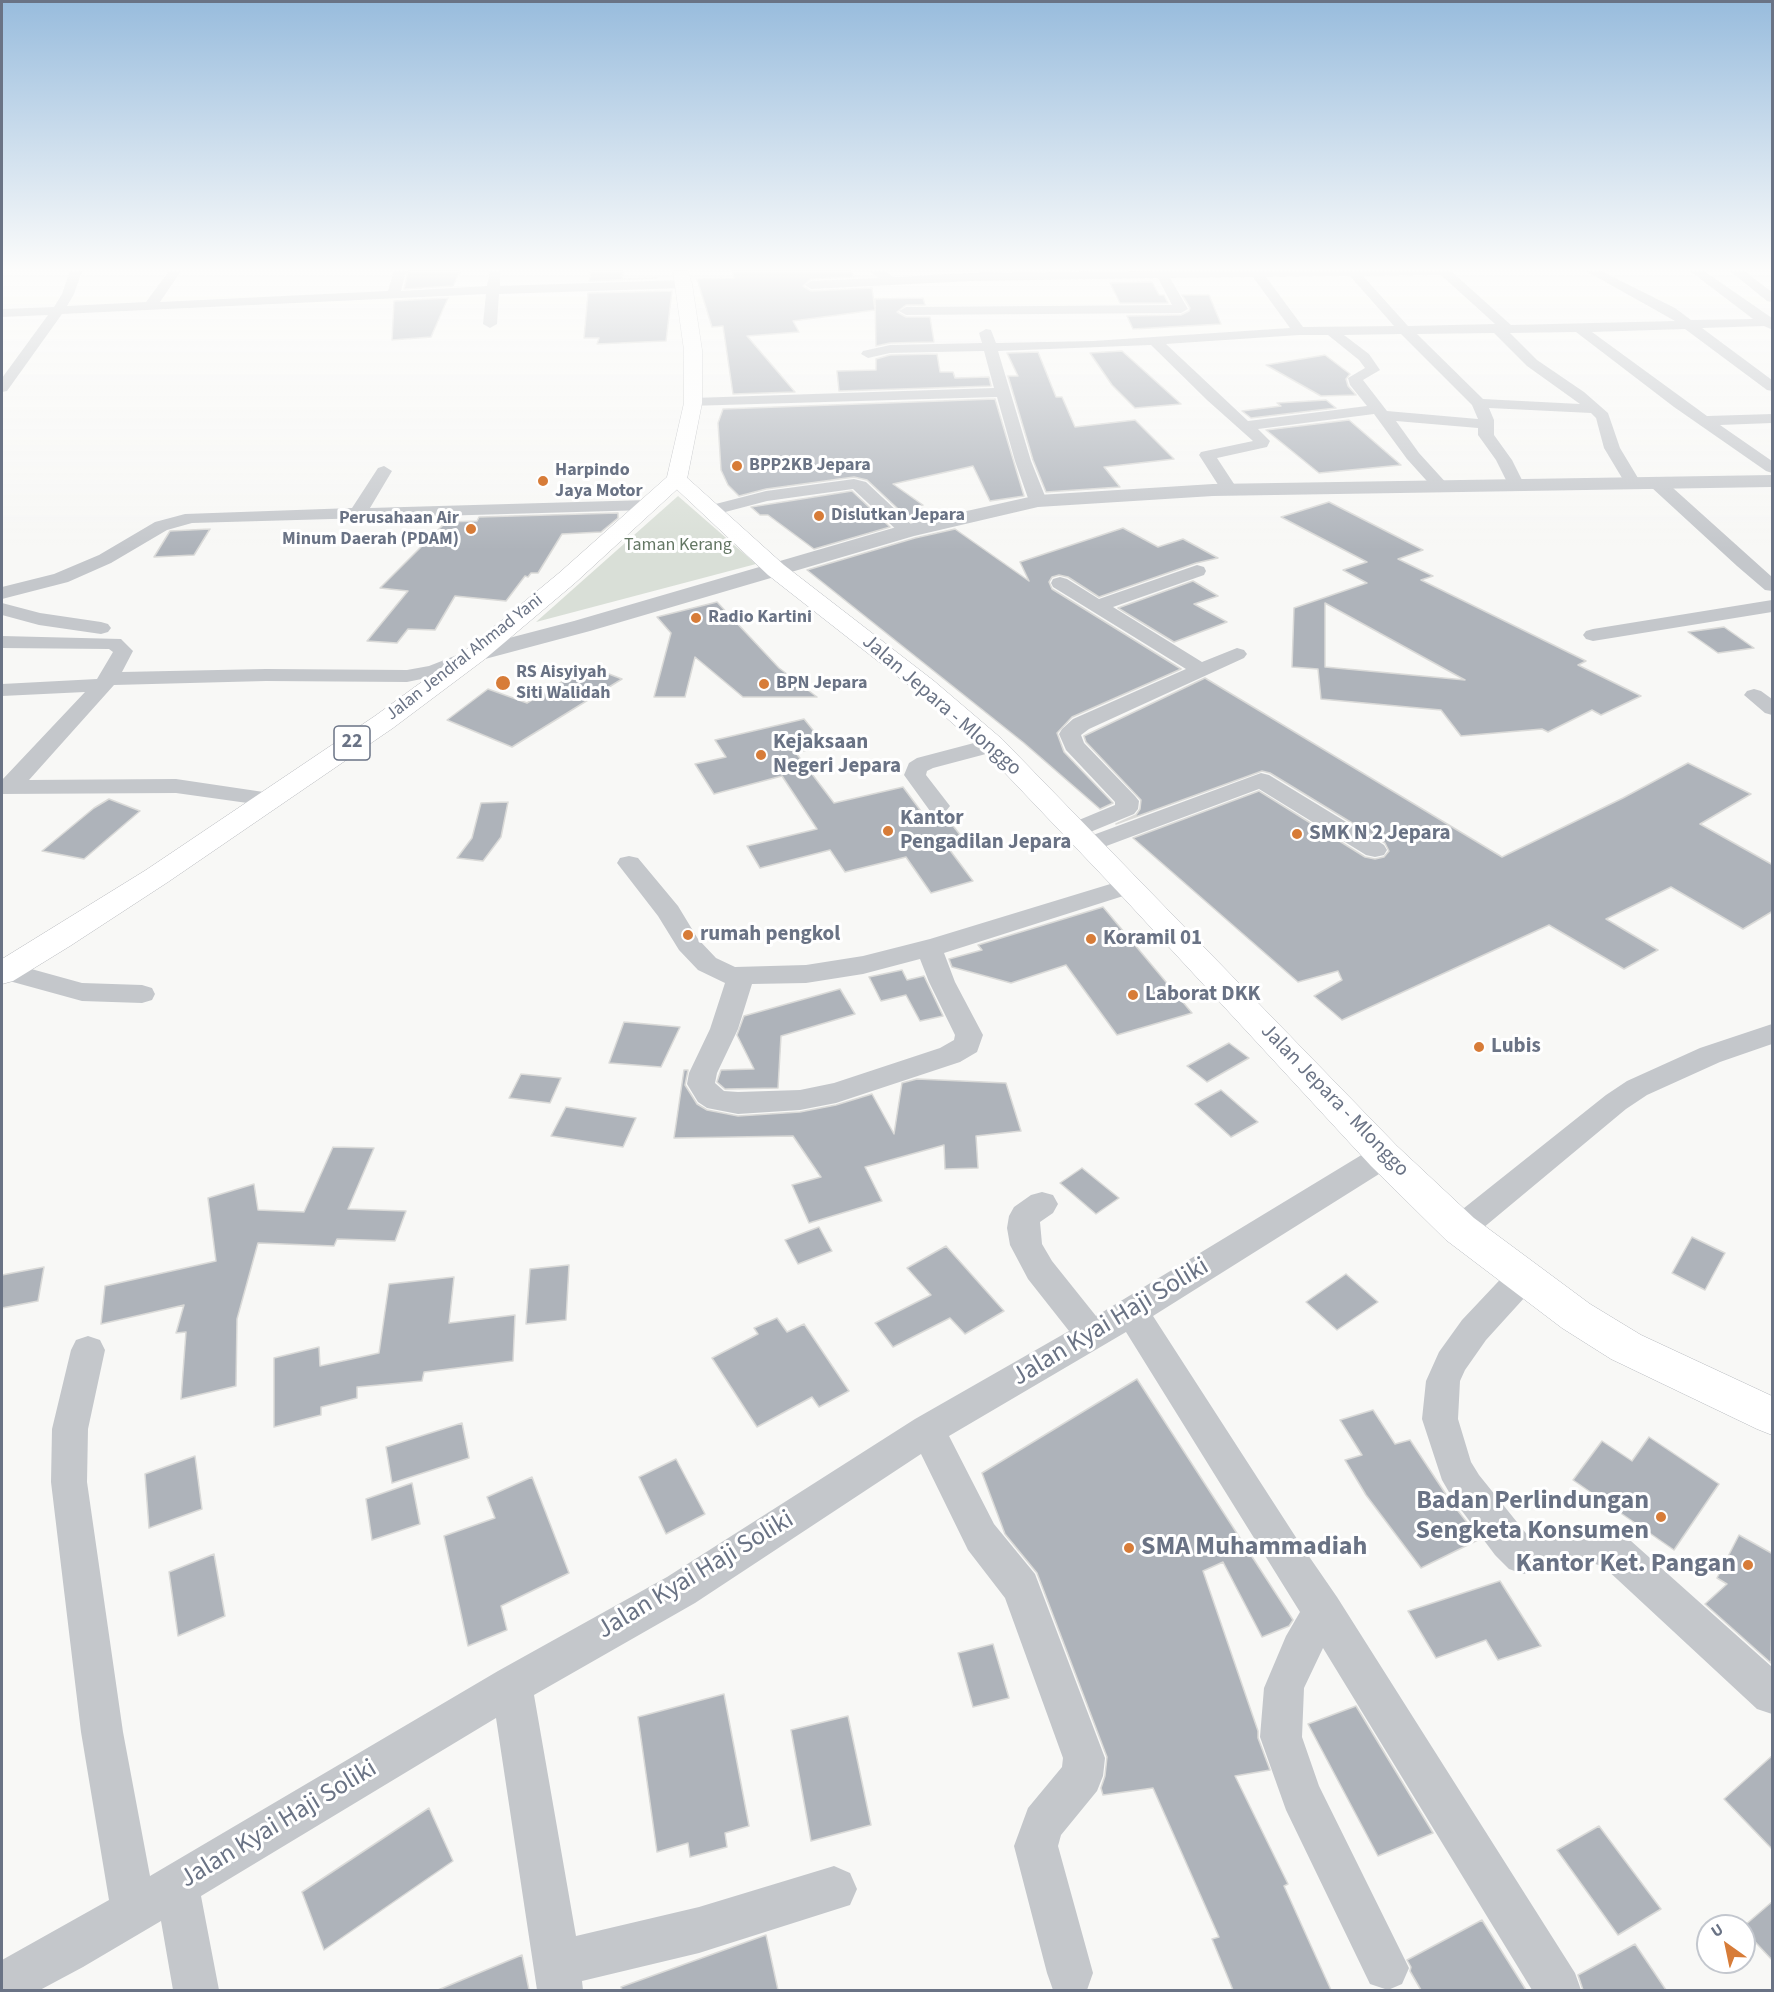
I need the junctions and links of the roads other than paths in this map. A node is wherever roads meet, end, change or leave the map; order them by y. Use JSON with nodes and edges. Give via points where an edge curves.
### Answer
{"nodes":[{"id":1,"x":19,"y":364,"type":"edge"},
{"id":2,"x":693,"y":364,"type":"edge"},
{"id":3,"x":996,"y":364,"type":"edge"},
{"id":4,"x":1180,"y":364,"type":"edge"},
{"id":5,"x":1369,"y":364,"type":"edge"},
{"id":6,"x":1439,"y":364,"type":"edge"},
{"id":7,"x":1533,"y":364,"type":"edge"},
{"id":8,"x":1627,"y":364,"type":"edge"},
{"id":9,"x":1742,"y":364,"type":"edge"},
{"id":10,"x":1773,"y":387,"type":"edge"},
{"id":11,"x":2,"y":388,"type":"edge"},
{"id":12,"x":1002,"y":392,"type":"junction"},
{"id":13,"x":693,"y":403,"type":"junction"},
{"id":14,"x":1479,"y":403,"type":"junction"},
{"id":15,"x":1595,"y":409,"type":"junction"},
{"id":16,"x":1380,"y":412,"type":"junction"},
{"id":17,"x":1773,"y":418,"type":"edge"},
{"id":18,"x":1703,"y":421,"type":"junction"},
{"id":19,"x":1486,"y":424,"type":"junction"},
{"id":20,"x":1246,"y":426,"type":"junction"},
{"id":21,"x":1773,"y":468,"type":"edge"},
{"id":22,"x":384,"y":471,"type":"dead end"},
{"id":23,"x":677,"y":479,"type":"junction"},
{"id":24,"x":1773,"y":481,"type":"edge"},
{"id":25,"x":1633,"y":483,"type":"junction"},
{"id":26,"x":1657,"y":483,"type":"junction"},
{"id":27,"x":1516,"y":484,"type":"junction"},
{"id":28,"x":1441,"y":486,"type":"junction"},
{"id":29,"x":1230,"y":490,"type":"junction"},
{"id":30,"x":1038,"y":501,"type":"junction"},
{"id":31,"x":647,"y":505,"type":"junction"},
{"id":32,"x":710,"y":511,"type":"junction"},
{"id":33,"x":358,"y":513,"type":"junction"},
{"id":34,"x":908,"y":531,"type":"junction"},
{"id":35,"x":776,"y":570,"type":"junction"},
{"id":36,"x":1197,"y":571,"type":"dead end"},
{"id":37,"x":1060,"y":583,"type":"dead end"},
{"id":38,"x":1773,"y":586,"type":"edge"},
{"id":39,"x":2,"y":592,"type":"edge"},
{"id":40,"x":1098,"y":606,"type":"junction"},
{"id":41,"x":1773,"y":606,"type":"edge"},
{"id":42,"x":2,"y":609,"type":"edge"},
{"id":43,"x":1593,"y":635,"type":"dead end"},
{"id":44,"x":2,"y":642,"type":"edge"},
{"id":45,"x":114,"y":643,"type":"junction"},
{"id":46,"x":476,"y":654,"type":"junction"},
{"id":47,"x":1237,"y":654,"type":"dead end"},
{"id":48,"x":1202,"y":670,"type":"junction"},
{"id":49,"x":104,"y":682,"type":"junction"},
{"id":50,"x":2,"y":690,"type":"edge"},
{"id":51,"x":1754,"y":695,"type":"dead end"},
{"id":52,"x":1773,"y":709,"type":"edge"},
{"id":53,"x":993,"y":746,"type":"junction"},
{"id":54,"x":6,"y":787,"type":"edge"},
{"id":55,"x":269,"y":799,"type":"junction"},
{"id":56,"x":938,"y":806,"type":"dead end"},
{"id":57,"x":1082,"y":837,"type":"junction"},
{"id":58,"x":1375,"y":850,"type":"dead end"},
{"id":59,"x":629,"y":863,"type":"dead end"},
{"id":60,"x":1130,"y":886,"type":"junction"},
{"id":61,"x":929,"y":948,"type":"junction"},
{"id":62,"x":4,"y":972,"type":"edge"},
{"id":63,"x":741,"y":976,"type":"junction"},
{"id":64,"x":142,"y":994,"type":"dead end"},
{"id":65,"x":1773,"y":1034,"type":"edge"},
{"id":66,"x":1384,"y":1156,"type":"junction"},
{"id":67,"x":1042,"y":1204,"type":"dead end"},
{"id":68,"x":1460,"y":1229,"type":"junction"},
{"id":69,"x":1523,"y":1276,"type":"junction"},
{"id":70,"x":1132,"y":1312,"type":"junction"},
{"id":71,"x":1092,"y":1335,"type":"junction"},
{"id":72,"x":88,"y":1350,"type":"dead end"},
{"id":73,"x":1773,"y":1416,"type":"edge"},
{"id":74,"x":928,"y":1431,"type":"junction"},
{"id":75,"x":1323,"y":1611,"type":"junction"},
{"id":76,"x":512,"y":1685,"type":"junction"},
{"id":77,"x":1773,"y":1694,"type":"edge"},
{"id":78,"x":177,"y":1886,"type":"junction"},
{"id":79,"x":834,"y":1889,"type":"dead end"},
{"id":80,"x":134,"y":1911,"type":"junction"},
{"id":81,"x":1386,"y":1968,"type":"dead end"},
{"id":82,"x":1070,"y":1973,"type":"dead end"},
{"id":83,"x":558,"y":1977,"type":"edge"},
{"id":84,"x":8,"y":1985,"type":"edge"},
{"id":85,"x":196,"y":1990,"type":"edge"},
{"id":86,"x":1558,"y":1990,"type":"edge"}],
"edges":[{"from":1,"to":11,"type":"street"},
{"from":2,"to":13,"type":"main road"},
{"from":3,"to":12,"type":"street"},
{"from":4,"to":20,"type":"street"},
{"from":5,"to":16,"type":"street","via":[[1373,370],[1355,380]]},
{"from":6,"to":14,"type":"street"},
{"from":7,"to":15,"type":"street"},
{"from":8,"to":18,"type":"street"},
{"from":9,"to":10,"type":"street"},
{"from":12,"to":13,"type":"street"},
{"from":12,"to":30,"type":"street"},
{"from":13,"to":23,"type":"main road"},
{"from":14,"to":15,"type":"street"},
{"from":14,"to":19,"type":"street"},
{"from":15,"to":25,"type":"street","via":[[1603,416],[1612,448]]},
{"from":16,"to":19,"type":"street"},
{"from":16,"to":20,"type":"street"},
{"from":16,"to":28,"type":"street"},
{"from":17,"to":18,"type":"street"},
{"from":18,"to":21,"type":"street"},
{"from":19,"to":27,"type":"street","via":[[1486,435]]},
{"from":20,"to":29,"type":"street","via":[[1260,438],[1261,444],[1207,455]]},
{"from":22,"to":33,"type":"street"},
{"from":23,"to":31,"type":"main road","name":"Jalan Jendral Ahmad Yani","number":"22"},
{"from":23,"to":32,"type":"main road","name":"Jalan Jepara - Mlonggo"},
{"from":24,"to":26,"type":"street"},
{"from":25,"to":26,"type":"street"},
{"from":25,"to":27,"type":"street"},
{"from":26,"to":38,"type":"street"},
{"from":27,"to":28,"type":"street"},
{"from":28,"to":29,"type":"street"},
{"from":29,"to":30,"type":"street"},
{"from":30,"to":34,"type":"street"},
{"from":31,"to":33,"type":"street"},
{"from":31,"to":46,"type":"main road","name":"Jalan Jendral Ahmad Yani","number":"22"},
{"from":32,"to":34,"type":"street","via":[[766,496],[854,484]]},
{"from":32,"to":35,"type":"main road","name":"Jalan Jepara - Mlonggo"},
{"from":33,"to":39,"type":"street","via":[[181,520],[161,526],[105,559],[69,574]]},
{"from":34,"to":35,"type":"street"},
{"from":35,"to":46,"type":"street"},
{"from":35,"to":53,"type":"main road","name":"Jalan Jepara - Mlonggo","via":[[925,686]]},
{"from":36,"to":40,"type":"street"},
{"from":37,"to":40,"type":"street"},
{"from":40,"to":48,"type":"street"},
{"from":41,"to":43,"type":"street"},
{"from":42,"to":45,"type":"street","via":[[108,629]]},
{"from":44,"to":45,"type":"street"},
{"from":45,"to":49,"type":"street","via":[[123,655]]},
{"from":46,"to":49,"type":"street","via":[[434,671],[407,676],[266,675]]},
{"from":46,"to":55,"type":"main road","name":"Jalan Jendral Ahmad Yani","number":"22"},
{"from":47,"to":48,"type":"street"},
{"from":48,"to":57,"type":"street","via":[[1082,724],[1070,734],[1074,746],[1127,801],[1126,809]]},
{"from":49,"to":50,"type":"street"},
{"from":49,"to":54,"type":"street"},
{"from":51,"to":52,"type":"street"},
{"from":53,"to":56,"type":"street","via":[[917,768],[915,775]]},
{"from":53,"to":57,"type":"main road","name":"Jalan Jepara - Mlonggo"},
{"from":54,"to":55,"type":"street","via":[[176,786]]},
{"from":55,"to":62,"type":"main road","name":"Jalan Jendral Ahmad Yani","number":"22","via":[[157,876]]},
{"from":57,"to":58,"type":"street","via":[[1261,780]]},
{"from":57,"to":60,"type":"main road","name":"Jalan Jepara - Mlonggo"},
{"from":59,"to":63,"type":"street","via":[[707,964],[731,976]]},
{"from":60,"to":61,"type":"street"},
{"from":60,"to":66,"type":"main road","name":"Jalan Jepara - Mlonggo"},
{"from":61,"to":63,"type":"street","via":[[806,974]]},
{"from":61,"to":63,"type":"street","via":[[969,1035],[967,1045],[950,1055],[844,1090],[800,1100],[717,1101],[701,1084]]},
{"from":62,"to":64,"type":"street","via":[[82,992]]},
{"from":65,"to":68,"type":"street","via":[[1710,1055],[1636,1088]]},
{"from":66,"to":68,"type":"main road","name":"Jalan Jepara - Mlonggo"},
{"from":66,"to":70,"type":"street","name":"Jalan Kyai Haji Soliki"},
{"from":67,"to":71,"type":"street","via":[[1025,1216],[1026,1245]]},
{"from":68,"to":69,"type":"main road","name":"Jalan Jepara - Mlonggo"},
{"from":69,"to":73,"type":"main road","name":"Jalan Jepara - Mlonggo","via":[[1626,1347]]},
{"from":69,"to":77,"type":"street","via":[[1474,1330],[1451,1362],[1443,1381],[1440,1419],[1455,1468],[1466,1487],[1523,1556],[1587,1543],[1617,1554]]},
{"from":70,"to":71,"type":"street","name":"Jalan Kyai Haji Soliki"},
{"from":70,"to":75,"type":"street"},
{"from":71,"to":74,"type":"street","name":"Jalan Kyai Haji Soliki"},
{"from":72,"to":80,"type":"street","via":[[70,1429],[69,1482],[102,1732]]},
{"from":74,"to":76,"type":"street","name":"Jalan Kyai Haji Soliki","via":[[681,1590]]},
{"from":74,"to":82,"type":"street","via":[[981,1537],[1021,1587],[1084,1758],[1082,1776],[1044,1822],[1036,1846]]},
{"from":75,"to":81,"type":"street","via":[[1284,1688],[1281,1737],[1300,1795]]},
{"from":75,"to":86,"type":"street"},
{"from":76,"to":78,"type":"street","name":"Jalan Kyai Haji Soliki"},
{"from":76,"to":83,"type":"street"},
{"from":78,"to":80,"type":"street","name":"Jalan Kyai Haji Soliki"},
{"from":78,"to":85,"type":"street"},
{"from":79,"to":83,"type":"street"},
{"from":80,"to":84,"type":"street","name":"Jalan Kyai Haji Soliki"}]}
